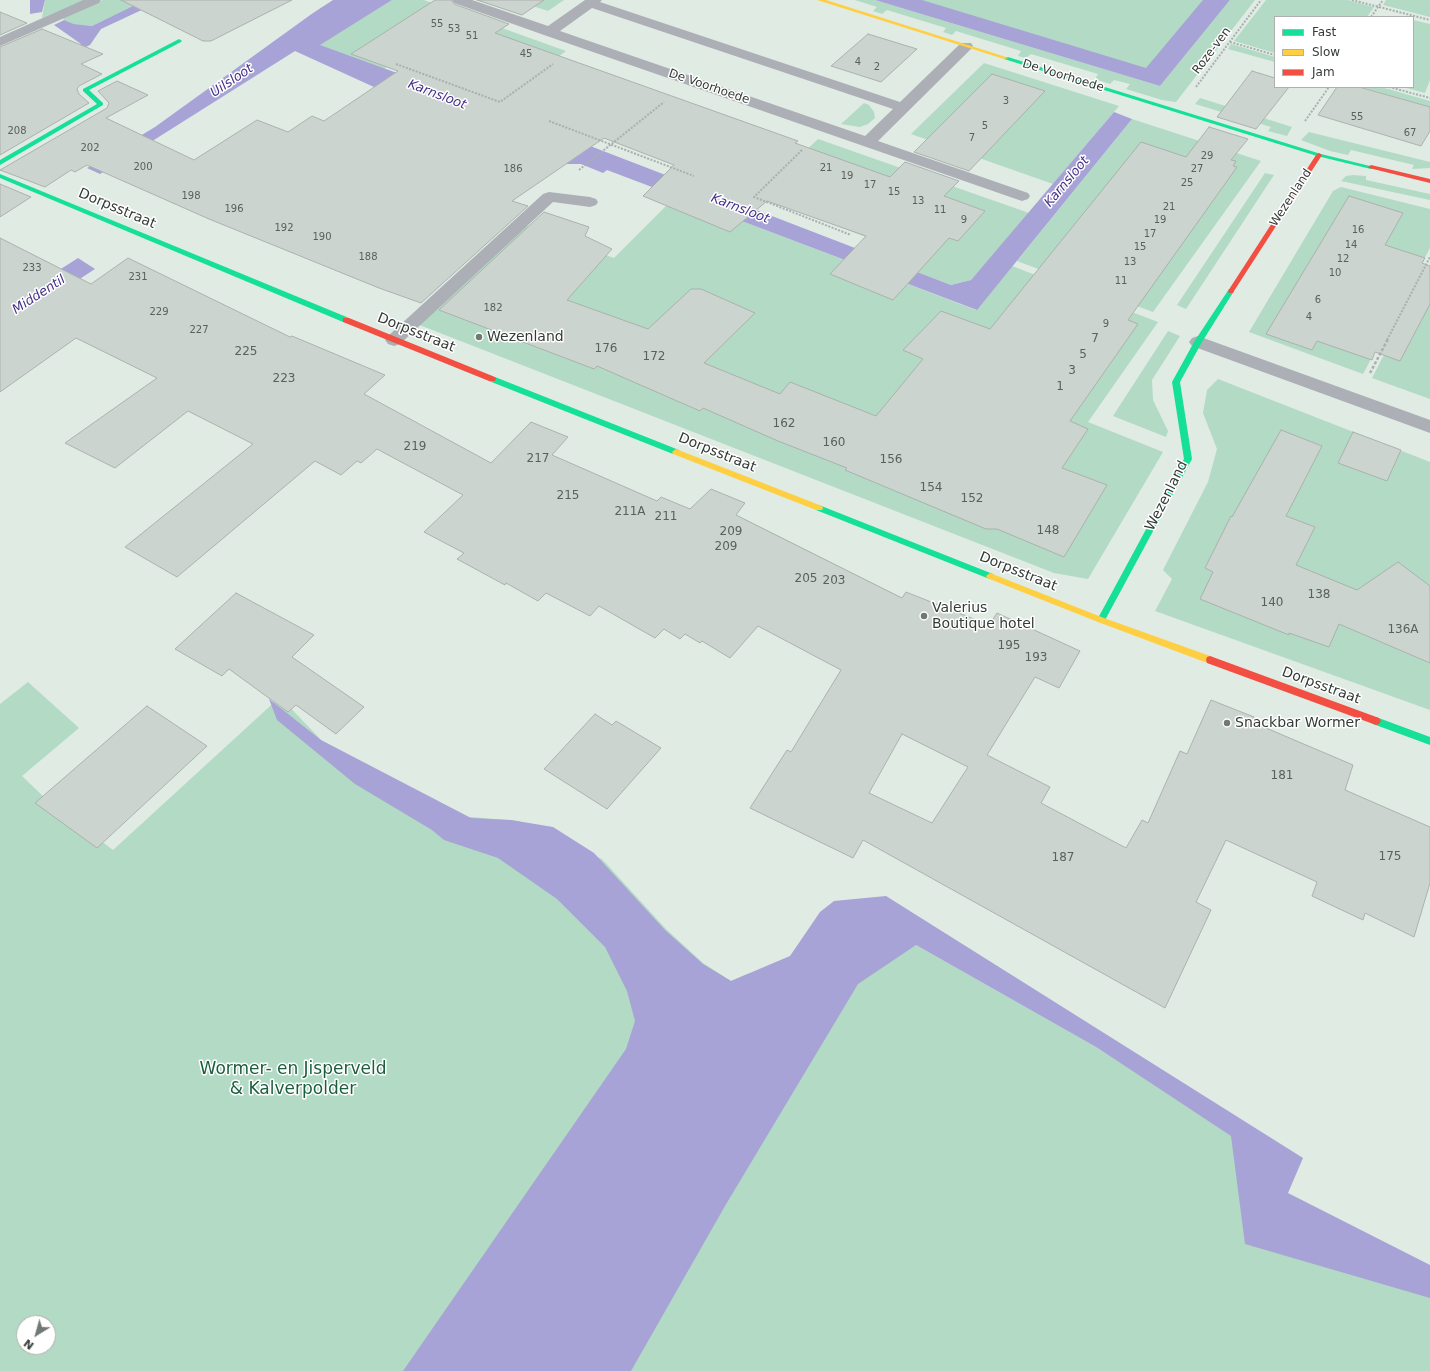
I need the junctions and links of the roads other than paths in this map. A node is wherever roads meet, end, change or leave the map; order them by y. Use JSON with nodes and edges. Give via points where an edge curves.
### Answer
{"nodes":[{"id":1,"x":94,"y":0,"type":"edge"},
{"id":2,"x":459,"y":0,"type":"edge"},
{"id":3,"x":820,"y":0,"type":"edge"},
{"id":4,"x":593,"y":2,"type":"edge"},
{"id":5,"x":549,"y":32,"type":"junction"},
{"id":6,"x":0,"y":42,"type":"edge"},
{"id":7,"x":179,"y":42,"type":"dead end"},
{"id":8,"x":966,"y":46,"type":"junction"},
{"id":9,"x":1161,"y":106,"type":"joint"},
{"id":10,"x":903,"y":108,"type":"junction"},
{"id":11,"x":868,"y":142,"type":"junction"},
{"id":12,"x":1319,"y":155,"type":"junction"},
{"id":13,"x":0,"y":164,"type":"edge"},
{"id":14,"x":0,"y":176,"type":"edge"},
{"id":15,"x":1430,"y":181,"type":"edge"},
{"id":16,"x":1022,"y":196,"type":"dead end"},
{"id":17,"x":590,"y":202,"type":"dead end"},
{"id":18,"x":394,"y":340,"type":"junction"},
{"id":19,"x":1198,"y":342,"type":"junction"},
{"id":20,"x":1430,"y":428,"type":"edge"},
{"id":21,"x":1101,"y":620,"type":"junction"},
{"id":22,"x":1430,"y":741,"type":"edge"}],
"edges":[{"from":1,"to":6,"type":"street"},
{"from":2,"to":5,"type":"street","name":"De Voorhoede"},
{"from":3,"to":8,"type":"street","name":"De Voorhoede"},
{"from":4,"to":5,"type":"street"},
{"from":4,"to":10,"type":"street"},
{"from":5,"to":11,"type":"street","name":"De Voorhoede"},
{"from":7,"to":13,"type":"street","via":[[85,90],[101,104]]},
{"from":8,"to":9,"type":"street","name":"De Voorhoede"},
{"from":8,"to":10,"type":"street"},
{"from":9,"to":12,"type":"street","name":"Wezenland"},
{"from":10,"to":11,"type":"street"},
{"from":11,"to":16,"type":"street","name":"De Voorhoede"},
{"from":12,"to":15,"type":"street","name":"Wezenland"},
{"from":12,"to":19,"type":"street","name":"Wezenland"},
{"from":14,"to":18,"type":"street","name":"Dorpsstraat"},
{"from":17,"to":18,"type":"street","via":[[549,197]]},
{"from":18,"to":21,"type":"street","name":"Dorpsstraat"},
{"from":19,"to":20,"type":"street"},
{"from":19,"to":21,"type":"street","name":"Wezenland","via":[[1176,382],[1188,459]]},
{"from":21,"to":22,"type":"street","name":"Dorpsstraat"}]}
